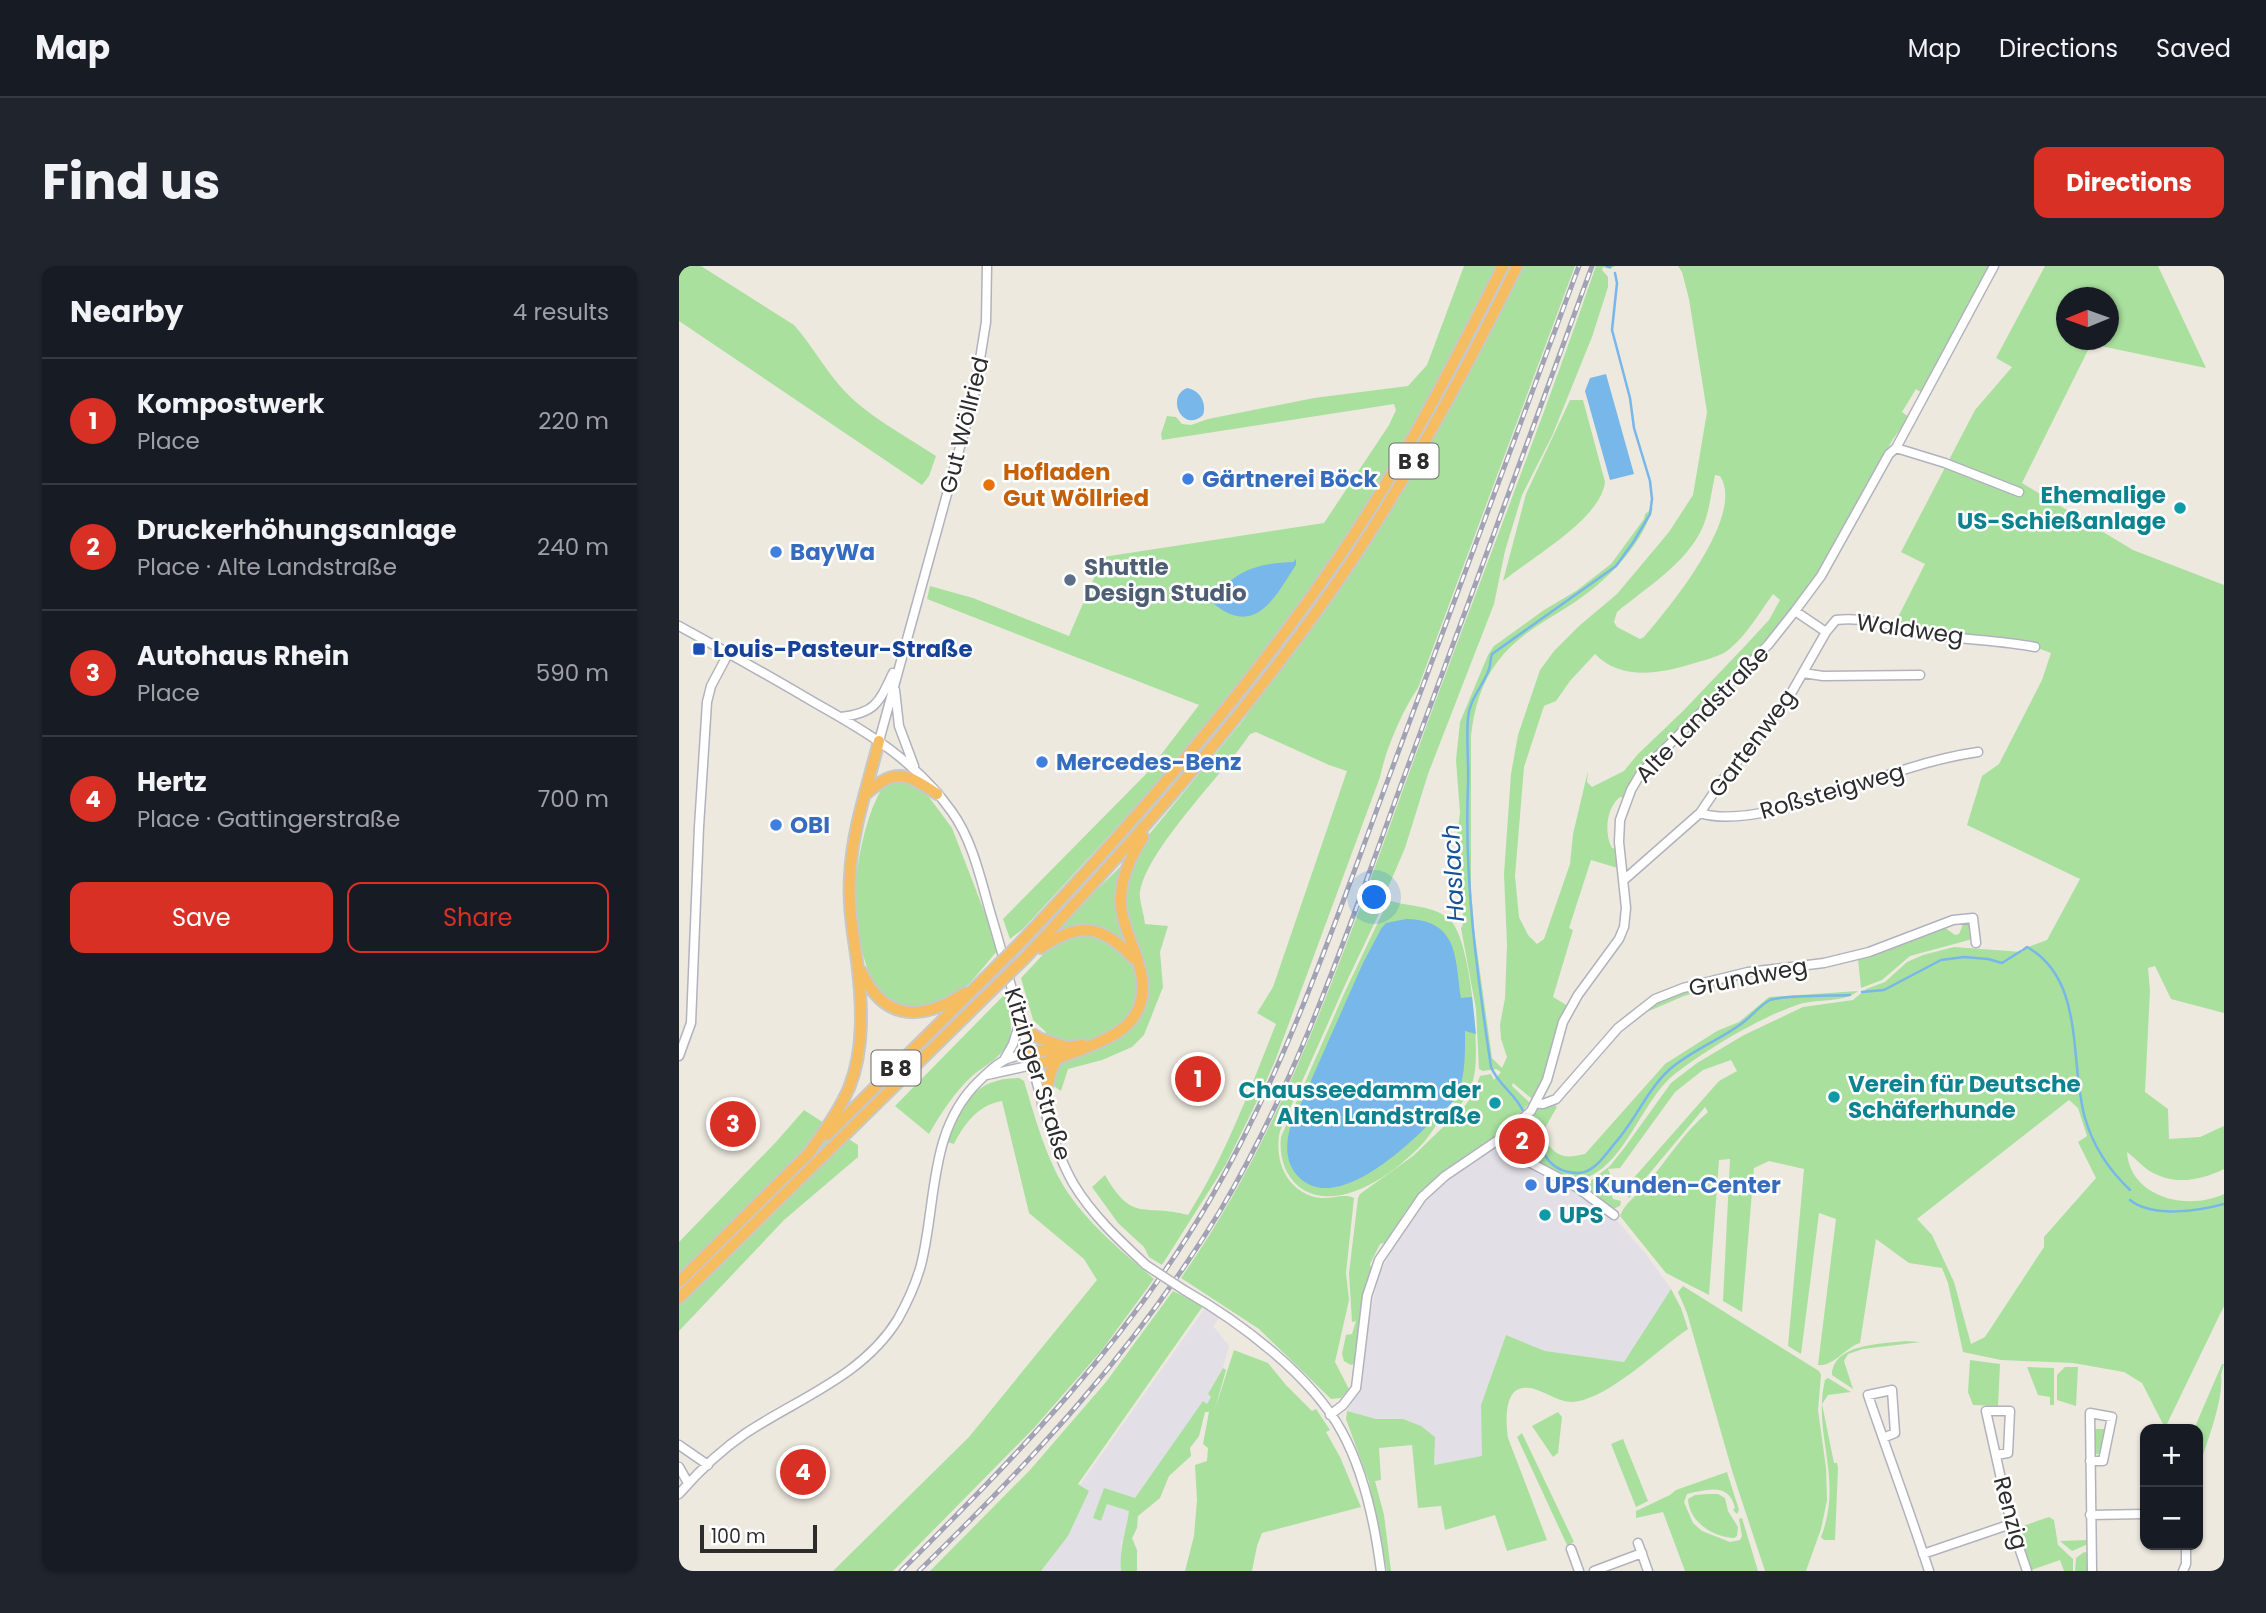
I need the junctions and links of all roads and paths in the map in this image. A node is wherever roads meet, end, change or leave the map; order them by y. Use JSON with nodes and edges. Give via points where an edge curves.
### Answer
{"nodes":[{"id":1,"x":987,"y":266,"type":"edge"},
{"id":2,"x":1503,"y":266,"type":"edge"},
{"id":3,"x":1517,"y":266,"type":"edge"},
{"id":4,"x":1994,"y":266,"type":"edge"},
{"id":5,"x":1896,"y":448,"type":"junction"},
{"id":6,"x":2019,"y":492,"type":"dead end"},
{"id":7,"x":1795,"y":611,"type":"junction"},
{"id":8,"x":679,"y":626,"type":"edge"},
{"id":9,"x":1826,"y":632,"type":"junction"},
{"id":10,"x":2035,"y":647,"type":"dead end"},
{"id":11,"x":728,"y":654,"type":"junction"},
{"id":12,"x":903,"y":655,"type":"junction"},
{"id":13,"x":1803,"y":673,"type":"junction"},
{"id":14,"x":1920,"y":675,"type":"dead end"},
{"id":15,"x":895,"y":684,"type":"junction"},
{"id":16,"x":841,"y":717,"type":"junction"},
{"id":17,"x":879,"y":741,"type":"junction"},
{"id":18,"x":1978,"y":752,"type":"dead end"},
{"id":19,"x":915,"y":769,"type":"junction"},
{"id":20,"x":866,"y":794,"type":"junction"},
{"id":21,"x":937,"y":794,"type":"junction"},
{"id":22,"x":1159,"y":811,"type":"junction"},
{"id":23,"x":1700,"y":813,"type":"junction"},
{"id":24,"x":1625,"y":879,"type":"junction"},
{"id":25,"x":1976,"y":943,"type":"dead end"},
{"id":26,"x":1024,"y":959,"type":"junction"},
{"id":27,"x":857,"y":962,"type":"junction"},
{"id":28,"x":1137,"y":962,"type":"junction"},
{"id":29,"x":984,"y":979,"type":"junction"},
{"id":30,"x":1021,"y":1025,"type":"junction"},
{"id":31,"x":1097,"y":1043,"type":"junction"},
{"id":32,"x":1066,"y":1047,"type":"junction"},
{"id":33,"x":1029,"y":1053,"type":"junction"},
{"id":34,"x":679,"y":1056,"type":"edge"},
{"id":35,"x":1057,"y":1059,"type":"junction"},
{"id":36,"x":1004,"y":1060,"type":"junction"},
{"id":37,"x":1032,"y":1065,"type":"junction"},
{"id":38,"x":984,"y":1076,"type":"junction"},
{"id":39,"x":1044,"y":1104,"type":"junction"},
{"id":40,"x":1533,"y":1107,"type":"junction"},
{"id":41,"x":1501,"y":1138,"type":"junction"},
{"id":42,"x":807,"y":1156,"type":"junction"},
{"id":43,"x":1614,"y":1215,"type":"dead end"},
{"id":44,"x":679,"y":1282,"type":"edge"},
{"id":45,"x":679,"y":1298,"type":"edge"},
{"id":46,"x":1330,"y":1415,"type":"junction"},
{"id":47,"x":1883,"y":1438,"type":"junction"},
{"id":48,"x":679,"y":1446,"type":"edge"},
{"id":49,"x":1996,"y":1455,"type":"junction"},
{"id":50,"x":2090,"y":1461,"type":"junction"},
{"id":51,"x":708,"y":1465,"type":"junction"},
{"id":52,"x":679,"y":1467,"type":"edge"},
{"id":53,"x":688,"y":1483,"type":"junction"},
{"id":54,"x":679,"y":1494,"type":"edge"},
{"id":55,"x":2090,"y":1514,"type":"junction"},
{"id":56,"x":2140,"y":1514,"type":"edge"},
{"id":57,"x":2011,"y":1524,"type":"junction"},
{"id":58,"x":1638,"y":1543,"type":"dead end"},
{"id":59,"x":1571,"y":1549,"type":"dead end"},
{"id":60,"x":2186,"y":1550,"type":"edge"},
{"id":61,"x":1642,"y":1553,"type":"junction"},
{"id":62,"x":1923,"y":1554,"type":"junction"},
{"id":63,"x":1381,"y":1571,"type":"edge"},
{"id":64,"x":1579,"y":1571,"type":"edge"},
{"id":65,"x":1594,"y":1571,"type":"edge"},
{"id":66,"x":1648,"y":1571,"type":"edge"},
{"id":67,"x":1929,"y":1571,"type":"edge"},
{"id":68,"x":2027,"y":1571,"type":"edge"},
{"id":69,"x":2092,"y":1571,"type":"edge"},
{"id":70,"x":2183,"y":1571,"type":"edge"}],
"edges":[{"from":1,"to":12,"type":"street","name":"Gut Wöllried","via":[[979,370]]},
{"from":2,"to":29,"type":"highway","number":"B 8","bridge":true,"via":[[1404,452],[1339,556],[1266,658],[1100,858]]},
{"from":3,"to":22,"type":"highway","number":"B 8","via":[[1416,459],[1351,561],[1273,670]]},
{"from":4,"to":5,"type":"street","name":"Alte Landstraße"},
{"from":5,"to":6,"type":"street"},
{"from":5,"to":7,"type":"street","name":"Alte Landstraße","via":[[1821,576]]},
{"from":7,"to":9,"type":"street","name":"Waldweg"},
{"from":7,"to":24,"type":"street","name":"Alte Landstraße","via":[[1768,645],[1641,773],[1620,820]]},
{"from":8,"to":11,"type":"street","name":"Kitzinger Straße"},
{"from":9,"to":10,"type":"street","name":"Waldweg","via":[[1836,620],[1859,620]]},
{"from":9,"to":13,"type":"street","name":"Gartenweg"},
{"from":11,"to":16,"type":"street","name":"Kitzinger Straße"},
{"from":11,"to":34,"type":"street","via":[[707,702],[691,1023]]},
{"from":12,"to":15,"type":"street"},
{"from":12,"to":16,"type":"street","via":[[876,705],[867,712]]},
{"from":13,"to":14,"type":"street","name":"Gartenweg"},
{"from":13,"to":23,"type":"street","name":"Gartenweg"},
{"from":15,"to":17,"type":"street"},
{"from":15,"to":19,"type":"street","via":[[899,726]]},
{"from":16,"to":17,"type":"street","name":"Kitzinger Straße"},
{"from":17,"to":19,"type":"street","name":"Kitzinger Straße"},
{"from":17,"to":20,"type":"highway"},
{"from":18,"to":23,"type":"street","name":"Roßsteigweg","via":[[1747,816]]},
{"from":19,"to":21,"type":"street","name":"Kitzinger Straße"},
{"from":20,"to":21,"type":"highway","via":[[890,776],[901,775]]},
{"from":20,"to":27,"type":"highway","via":[[849,878]]},
{"from":21,"to":30,"type":"street","name":"Kitzinger Straße","via":[[961,826],[976,865]]},
{"from":22,"to":26,"type":"highway","number":"B 8"},
{"from":22,"to":28,"type":"highway","via":[[1135,850],[1122,886],[1124,924]]},
{"from":23,"to":24,"type":"street"},
{"from":24,"to":40,"type":"street","name":"Alte Landstraße","via":[[1624,927],[1563,1022],[1547,1080]]},
{"from":25,"to":40,"type":"street","name":"Grundweg","via":[[1973,918],[1953,920],[1869,952],[1683,988],[1637,1012],[1556,1099]]},
{"from":26,"to":28,"type":"highway","via":[[1067,932],[1092,930],[1121,944]]},
{"from":26,"to":45,"type":"highway","number":"B 8","bridge":true},
{"from":27,"to":29,"type":"highway","via":[[873,992],[905,1012],[939,1009]]},
{"from":27,"to":42,"type":"highway","via":[[861,1033],[856,1064],[849,1088]]},
{"from":28,"to":31,"type":"highway","via":[[1142,979],[1137,1012],[1128,1026]]},
{"from":29,"to":42,"type":"highway","number":"B 8"},
{"from":30,"to":32,"type":"highway"},
{"from":30,"to":33,"type":"street","name":"Kitzinger Straße"},
{"from":30,"to":36,"type":"street"},
{"from":31,"to":32,"type":"highway"},
{"from":31,"to":35,"type":"highway"},
{"from":32,"to":33,"type":"highway"},
{"from":33,"to":36,"type":"street"},
{"from":33,"to":37,"type":"street","name":"Kitzinger Straße"},
{"from":35,"to":37,"type":"highway"},
{"from":35,"to":39,"type":"highway"},
{"from":36,"to":38,"type":"street"},
{"from":37,"to":38,"type":"street"},
{"from":37,"to":39,"type":"street","name":"Kitzinger Straße"},
{"from":38,"to":51,"type":"street","via":[[948,1124],[939,1152],[921,1268],[897,1320],[862,1361],[745,1434]]},
{"from":39,"to":46,"type":"street","name":"Kitzinger Straße","bridge":true,"via":[[1073,1183],[1108,1230],[1146,1265],[1270,1349]]},
{"from":40,"to":41,"type":"street","name":"Alte Landstraße"},
{"from":41,"to":43,"type":"street","via":[[1512,1153],[1578,1188]]},
{"from":41,"to":46,"type":"street","name":"Alte Landstraße","via":[[1422,1197],[1379,1260],[1367,1296],[1356,1388]]},
{"from":42,"to":44,"type":"highway","number":"B 8"},
{"from":46,"to":63,"type":"street","name":"Kitzinger Straße","via":[[1352,1454],[1367,1497]]},
{"from":47,"to":47,"type":"street","via":[[1868,1395],[1892,1390],[1895,1433]]},
{"from":47,"to":62,"type":"street"},
{"from":48,"to":51,"type":"street"},
{"from":49,"to":49,"type":"street","name":"Renzig","via":[[2008,1453],[2010,1411],[1986,1411]]},
{"from":49,"to":57,"type":"street","name":"Renzig"},
{"from":50,"to":50,"type":"street","via":[[2090,1413],[2112,1417],[2103,1461]]},
{"from":50,"to":55,"type":"street"},
{"from":51,"to":53,"type":"street"},
{"from":52,"to":53,"type":"street"},
{"from":53,"to":54,"type":"street"},
{"from":55,"to":56,"type":"street"},
{"from":55,"to":69,"type":"street"},
{"from":57,"to":62,"type":"street"},
{"from":57,"to":68,"type":"street","name":"Renzig"},
{"from":58,"to":61,"type":"street"},
{"from":59,"to":64,"type":"street"},
{"from":60,"to":70,"type":"street"},
{"from":61,"to":65,"type":"street"},
{"from":61,"to":66,"type":"street"},
{"from":62,"to":67,"type":"street"}]}
